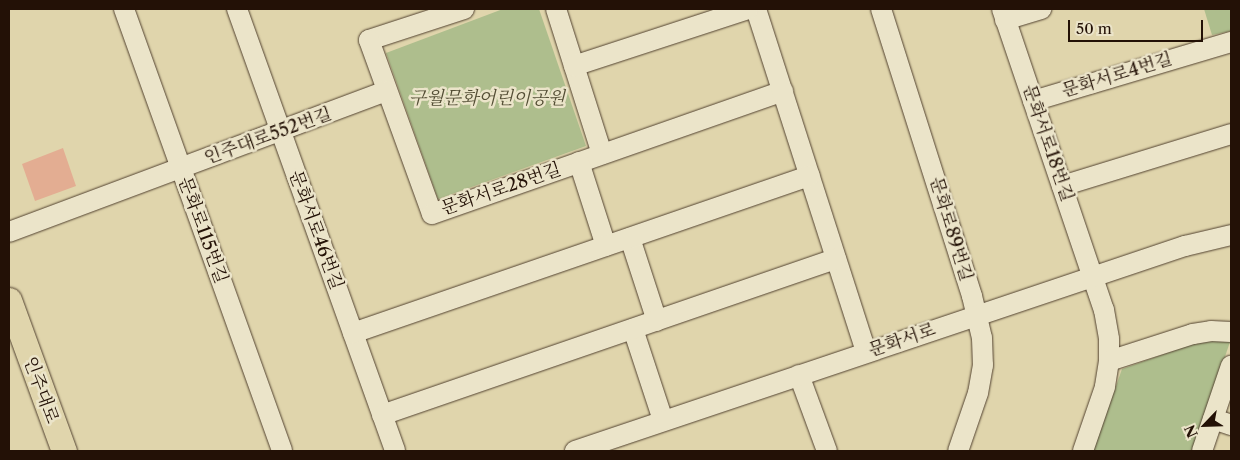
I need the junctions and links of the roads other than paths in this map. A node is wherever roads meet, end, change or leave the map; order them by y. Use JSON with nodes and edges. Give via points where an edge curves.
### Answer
{"nodes":[{"id":1,"x":124,"y":9,"type":"edge"},
{"id":2,"x":237,"y":9,"type":"edge"},
{"id":3,"x":464,"y":9,"type":"edge"},
{"id":4,"x":556,"y":9,"type":"edge"},
{"id":5,"x":748,"y":9,"type":"edge"},
{"id":6,"x":756,"y":9,"type":"edge"},
{"id":7,"x":882,"y":9,"type":"edge"},
{"id":8,"x":1041,"y":9,"type":"edge"},
{"id":9,"x":1004,"y":15,"type":"edge"},
{"id":10,"x":1231,"y":42,"type":"edge"},
{"id":11,"x":574,"y":66,"type":"junction"},
{"id":12,"x":388,"y":91,"type":"junction"},
{"id":13,"x":783,"y":91,"type":"junction"},
{"id":14,"x":1033,"y":101,"type":"junction"},
{"id":15,"x":281,"y":131,"type":"junction"},
{"id":16,"x":1231,"y":134,"type":"edge"},
{"id":17,"x":602,"y":154,"type":"junction"},
{"id":18,"x":579,"y":162,"type":"junction"},
{"id":19,"x":181,"y":168,"type":"junction"},
{"id":20,"x":810,"y":176,"type":"junction"},
{"id":21,"x":1062,"y":186,"type":"junction"},
{"id":22,"x":9,"y":232,"type":"edge"},
{"id":23,"x":1231,"y":235,"type":"edge"},
{"id":24,"x":630,"y":238,"type":"junction"},
{"id":25,"x":606,"y":246,"type":"junction"},
{"id":26,"x":836,"y":260,"type":"junction"},
{"id":27,"x":1094,"y":278,"type":"junction"},
{"id":28,"x":9,"y":300,"type":"edge"},
{"id":29,"x":978,"y":315,"type":"junction"},
{"id":30,"x":657,"y":321,"type":"junction"},
{"id":31,"x":633,"y":329,"type":"junction"},
{"id":32,"x":1231,"y":332,"type":"edge"},
{"id":33,"x":353,"y":333,"type":"junction"},
{"id":34,"x":866,"y":352,"type":"junction"},
{"id":35,"x":1109,"y":361,"type":"junction"},
{"id":36,"x":1231,"y":366,"type":"edge"},
{"id":37,"x":800,"y":374,"type":"junction"},
{"id":38,"x":382,"y":415,"type":"junction"},
{"id":39,"x":663,"y":420,"type":"junction"},
{"id":40,"x":1222,"y":422,"type":"edge"},
{"id":41,"x":64,"y":451,"type":"edge"},
{"id":42,"x":282,"y":451,"type":"edge"},
{"id":43,"x":395,"y":451,"type":"edge"},
{"id":44,"x":575,"y":451,"type":"edge"},
{"id":45,"x":827,"y":451,"type":"edge"},
{"id":46,"x":958,"y":451,"type":"edge"},
{"id":47,"x":1083,"y":451,"type":"edge"},
{"id":48,"x":1202,"y":451,"type":"edge"}],
"edges":[{"from":1,"to":19,"type":"street","name":"문화로115번길"},
{"from":2,"to":15,"type":"street","name":"문화서로46번길"},
{"from":3,"to":12,"type":"street","name":"문화서로28번길","via":[[369,40]]},
{"from":4,"to":11,"type":"street"},
{"from":5,"to":11,"type":"street"},
{"from":6,"to":13,"type":"street"},
{"from":7,"to":29,"type":"street","name":"문화로89번길"},
{"from":8,"to":9,"type":"street"},
{"from":9,"to":14,"type":"street","name":"문화서로18번길"},
{"from":10,"to":14,"type":"street","name":"문화서로4번길"},
{"from":11,"to":17,"type":"street"},
{"from":12,"to":15,"type":"street","name":"인주대로552번길"},
{"from":12,"to":18,"type":"street","name":"문화서로28번길","via":[[432,214]]},
{"from":13,"to":17,"type":"street","name":"문화서로28번길"},
{"from":13,"to":20,"type":"street"},
{"from":14,"to":21,"type":"street","name":"문화서로18번길"},
{"from":15,"to":19,"type":"street","name":"인주대로552번길"},
{"from":15,"to":33,"type":"street","name":"문화서로46번길"},
{"from":16,"to":21,"type":"street"},
{"from":17,"to":18,"type":"street","name":"문화서로28번길"},
{"from":18,"to":25,"type":"street"},
{"from":19,"to":22,"type":"street","name":"인주대로552번길"},
{"from":19,"to":42,"type":"street","name":"문화로115번길"},
{"from":20,"to":24,"type":"street"},
{"from":20,"to":26,"type":"street"},
{"from":21,"to":27,"type":"street","name":"문화서로18번길"},
{"from":23,"to":27,"type":"street","name":"문화서로","via":[[1185,246]]},
{"from":24,"to":25,"type":"street"},
{"from":24,"to":30,"type":"street"},
{"from":25,"to":33,"type":"street"},
{"from":26,"to":30,"type":"street"},
{"from":26,"to":34,"type":"street"},
{"from":27,"to":29,"type":"street","name":"문화서로"},
{"from":27,"to":35,"type":"street","name":"문화서로18번길","via":[[1104,310]]},
{"from":28,"to":41,"type":"main road","name":"인주대로"},
{"from":29,"to":34,"type":"street","name":"문화서로"},
{"from":29,"to":46,"type":"street","name":"문화로89번길","via":[[983,365],[978,393]]},
{"from":30,"to":31,"type":"street"},
{"from":31,"to":38,"type":"street"},
{"from":31,"to":39,"type":"street"},
{"from":32,"to":35,"type":"street","via":[[1193,334]]},
{"from":33,"to":38,"type":"street","name":"문화서로46번길"},
{"from":34,"to":37,"type":"street","name":"문화서로"},
{"from":35,"to":47,"type":"street","name":"문화서로18번길","via":[[1105,387]]},
{"from":36,"to":40,"type":"street"},
{"from":37,"to":39,"type":"street","name":"문화서로"},
{"from":37,"to":45,"type":"street"},
{"from":38,"to":43,"type":"street","name":"문화서로46번길"},
{"from":39,"to":44,"type":"street","name":"문화서로"},
{"from":40,"to":48,"type":"street"}]}
